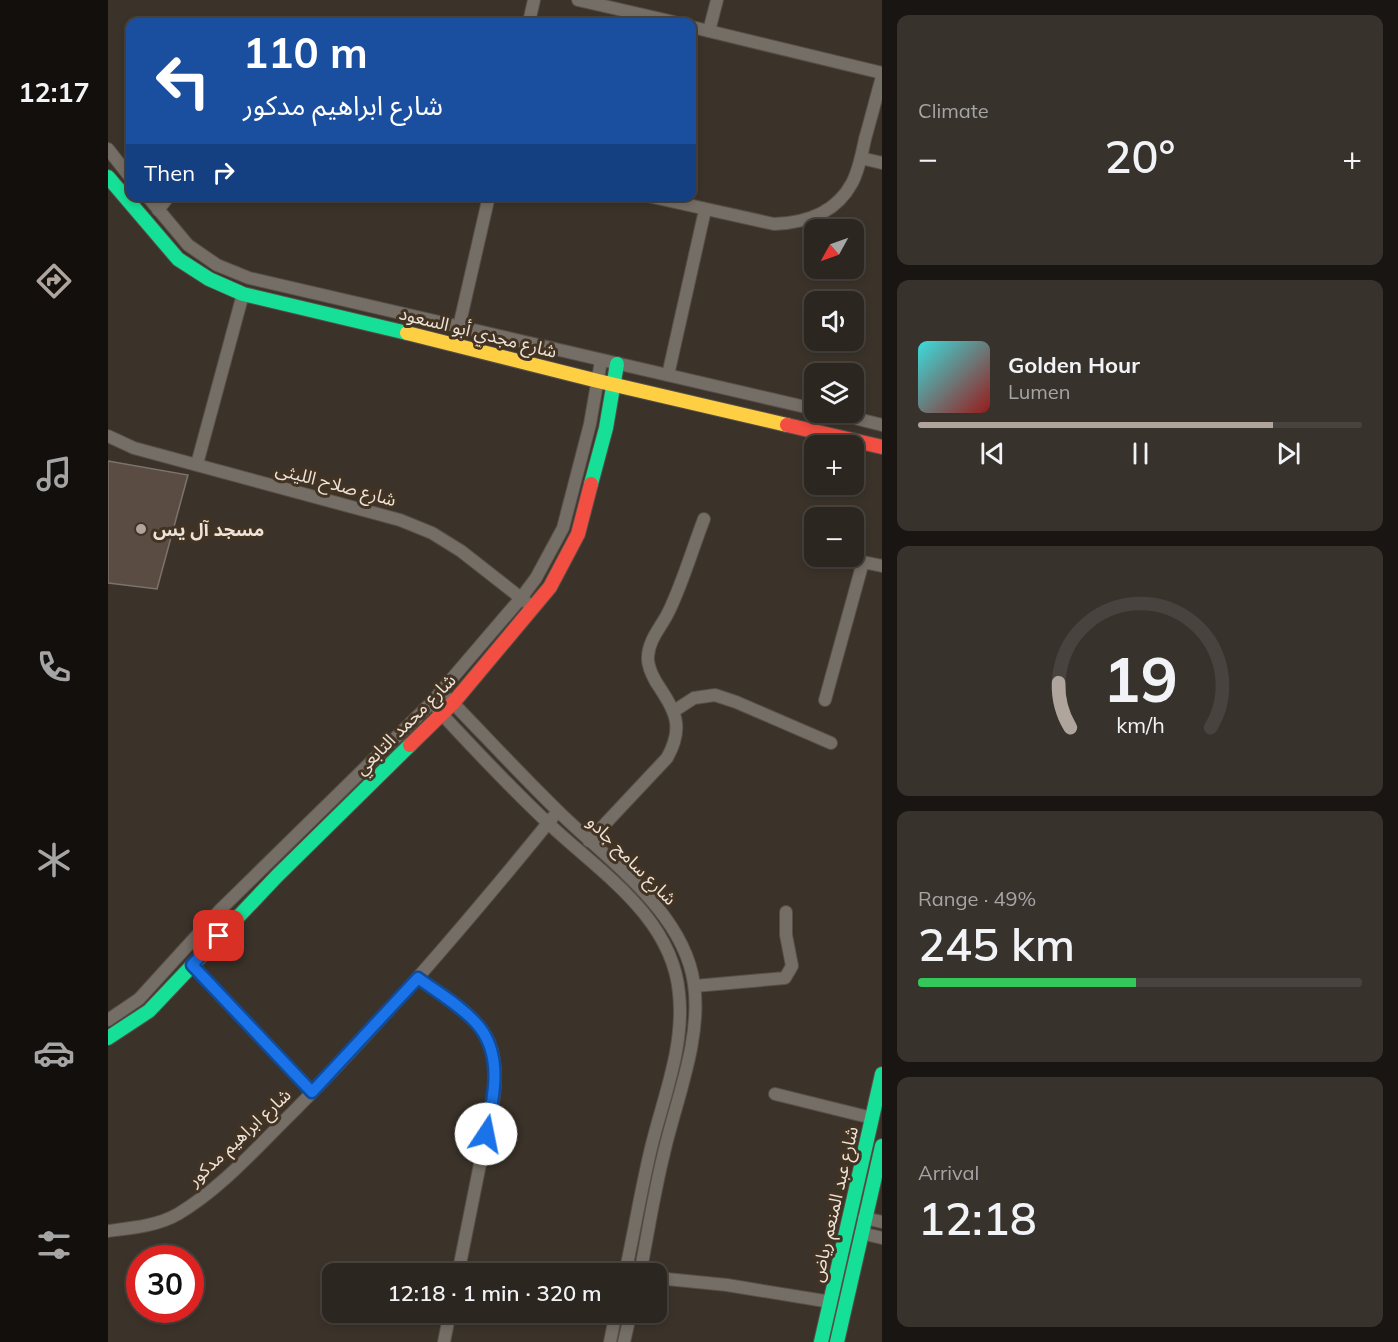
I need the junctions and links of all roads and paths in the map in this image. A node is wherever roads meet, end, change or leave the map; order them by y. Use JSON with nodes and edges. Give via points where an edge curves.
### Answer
{"nodes":[{"id":1,"x":534,"y":0,"type":"edge"},
{"id":2,"x":578,"y":0,"type":"edge"},
{"id":3,"x":717,"y":0,"type":"edge"},
{"id":4,"x":530,"y":18,"type":"edge"},
{"id":5,"x":657,"y":18,"type":"edge"},
{"id":6,"x":696,"y":28,"type":"edge"},
{"id":7,"x":709,"y":31,"type":"junction"},
{"id":8,"x":882,"y":75,"type":"edge"},
{"id":9,"x":108,"y":149,"type":"edge"},
{"id":10,"x":861,"y":158,"type":"junction"},
{"id":11,"x":882,"y":163,"type":"edge"},
{"id":12,"x":126,"y":172,"type":"edge"},
{"id":13,"x":108,"y":177,"type":"edge"},
{"id":14,"x":126,"y":198,"type":"edge"},
{"id":15,"x":128,"y":201,"type":"edge"},
{"id":16,"x":151,"y":201,"type":"edge"},
{"id":17,"x":165,"y":201,"type":"edge"},
{"id":18,"x":488,"y":201,"type":"edge"},
{"id":19,"x":668,"y":201,"type":"edge"},
{"id":20,"x":158,"y":210,"type":"junction"},
{"id":21,"x":705,"y":210,"type":"junction"},
{"id":22,"x":243,"y":294,"type":"junction"},
{"id":23,"x":459,"y":326,"type":"junction"},
{"id":24,"x":455,"y":344,"type":"junction"},
{"id":25,"x":601,"y":361,"type":"junction"},
{"id":26,"x":617,"y":364,"type":"junction"},
{"id":27,"x":668,"y":375,"type":"junction"},
{"id":28,"x":598,"y":381,"type":"junction"},
{"id":29,"x":614,"y":384,"type":"junction"},
{"id":30,"x":804,"y":407,"type":"edge"},
{"id":31,"x":864,"y":420,"type":"edge"},
{"id":32,"x":882,"y":425,"type":"edge"},
{"id":33,"x":108,"y":436,"type":"edge"},
{"id":34,"x":882,"y":447,"type":"edge"},
{"id":35,"x":197,"y":464,"type":"junction"},
{"id":36,"x":704,"y":519,"type":"dead end"},
{"id":37,"x":882,"y":566,"type":"edge"},
{"id":38,"x":522,"y":598,"type":"junction"},
{"id":39,"x":534,"y":608,"type":"junction"},
{"id":40,"x":441,"y":692,"type":"junction"},
{"id":41,"x":825,"y":700,"type":"dead end"},
{"id":42,"x":430,"y":703,"type":"junction"},
{"id":43,"x":453,"y":704,"type":"junction"},
{"id":44,"x":674,"y":711,"type":"junction"},
{"id":45,"x":442,"y":715,"type":"junction"},
{"id":46,"x":831,"y":743,"type":"dead end"},
{"id":47,"x":558,"y":812,"type":"junction"},
{"id":48,"x":548,"y":823,"type":"junction"},
{"id":49,"x":589,"y":841,"type":"junction"},
{"id":50,"x":220,"y":910,"type":"junction"},
{"id":51,"x":786,"y":912,"type":"dead end"},
{"id":52,"x":232,"y":922,"type":"junction"},
{"id":53,"x":192,"y":965,"type":"junction"},
{"id":54,"x":418,"y":978,"type":"junction"},
{"id":55,"x":695,"y":986,"type":"junction"},
{"id":56,"x":108,"y":1020,"type":"edge"},
{"id":57,"x":108,"y":1038,"type":"edge"},
{"id":58,"x":882,"y":1074,"type":"edge"},
{"id":59,"x":312,"y":1092,"type":"junction"},
{"id":60,"x":775,"y":1094,"type":"dead end"},
{"id":61,"x":872,"y":1118,"type":"junction"},
{"id":62,"x":882,"y":1146,"type":"edge"},
{"id":63,"x":857,"y":1216,"type":"junction"},
{"id":64,"x":882,"y":1222,"type":"edge"},
{"id":65,"x":108,"y":1231,"type":"edge"},
{"id":66,"x":854,"y":1231,"type":"junction"},
{"id":67,"x":882,"y":1238,"type":"edge"},
{"id":68,"x":460,"y":1263,"type":"edge"},
{"id":69,"x":634,"y":1263,"type":"edge"},
{"id":70,"x":635,"y":1263,"type":"edge"},
{"id":71,"x":667,"y":1279,"type":"edge"},
{"id":72,"x":831,"y":1302,"type":"junction"},
{"id":73,"x":448,"y":1323,"type":"edge"},
{"id":74,"x":614,"y":1323,"type":"edge"},
{"id":75,"x":628,"y":1323,"type":"edge"},
{"id":76,"x":444,"y":1342,"type":"edge"},
{"id":77,"x":610,"y":1342,"type":"edge"},
{"id":78,"x":624,"y":1342,"type":"edge"},
{"id":79,"x":821,"y":1342,"type":"edge"},
{"id":80,"x":837,"y":1342,"type":"edge"}],
"edges":[{"from":1,"to":4,"type":"street"},
{"from":2,"to":5,"type":"street"},
{"from":3,"to":7,"type":"street"},
{"from":6,"to":7,"type":"street"},
{"from":7,"to":8,"type":"street"},
{"from":8,"to":10,"type":"street"},
{"from":9,"to":12,"type":"street"},
{"from":10,"to":11,"type":"street"},
{"from":10,"to":21,"type":"street","via":[[852,183],[841,198],[811,219],[774,224]]},
{"from":13,"to":14,"type":"street","name":"شارع مجدي أبو السعود"},
{"from":15,"to":22,"type":"street","name":"شارع مجدي أبو السعود","via":[[178,259]]},
{"from":16,"to":20,"type":"street","name":"شارع مجدي أبو السعود"},
{"from":17,"to":20,"type":"street"},
{"from":18,"to":23,"type":"street"},
{"from":19,"to":21,"type":"street"},
{"from":20,"to":23,"type":"street","name":"شارع مجدي أبو السعود","via":[[188,245],[217,265],[249,278]]},
{"from":21,"to":27,"type":"street"},
{"from":22,"to":24,"type":"street","name":"شارع مجدي أبو السعود"},
{"from":22,"to":35,"type":"street"},
{"from":23,"to":24,"type":"street"},
{"from":23,"to":25,"type":"street","name":"شارع مجدي أبو السعود"},
{"from":24,"to":28,"type":"street","name":"شارع مجدي أبو السعود"},
{"from":25,"to":26,"type":"street","name":"شارع مجدي أبو السعود"},
{"from":25,"to":28,"type":"street","name":"شارع محمد التابعي"},
{"from":26,"to":27,"type":"street","name":"شارع مجدي أبو السعود"},
{"from":26,"to":29,"type":"street","name":"شارع محمد التابعي"},
{"from":27,"to":30,"type":"street","name":"شارع مجدي أبو السعود"},
{"from":28,"to":29,"type":"street","name":"شارع مجدي أبو السعود"},
{"from":28,"to":38,"type":"street","name":"شارع محمد التابعي","via":[[563,528]]},
{"from":29,"to":34,"type":"street","name":"شارع مجدي أبو السعود"},
{"from":29,"to":39,"type":"street","name":"شارع محمد التابعي","via":[[578,534],[550,587]]},
{"from":31,"to":32,"type":"street"},
{"from":33,"to":35,"type":"street","name":"شارع صلاح الليثى","via":[[134,448]]},
{"from":35,"to":38,"type":"street","name":"شارع صلاح الليثى","via":[[400,520],[432,533]]},
{"from":36,"to":44,"type":"street","via":[[647,658],[651,675]]},
{"from":37,"to":41,"type":"street","via":[[863,562]]},
{"from":38,"to":39,"type":"street","name":"شارع صلاح الليثى"},
{"from":38,"to":40,"type":"street","name":"شارع محمد التابعي"},
{"from":39,"to":43,"type":"street","name":"شارع محمد التابعي"},
{"from":40,"to":42,"type":"street","name":"شارع محمد التابعي"},
{"from":40,"to":43,"type":"street","name":"شارع سامح جادو"},
{"from":42,"to":45,"type":"street","name":"شارع سامح جادو"},
{"from":42,"to":50,"type":"street","name":"شارع محمد التابعي"},
{"from":43,"to":45,"type":"street","name":"شارع محمد التابعي"},
{"from":43,"to":47,"type":"street","name":"شارع سامح جادو"},
{"from":44,"to":46,"type":"street","via":[[694,698],[715,695]]},
{"from":44,"to":49,"type":"street","via":[[678,731],[667,759]]},
{"from":45,"to":48,"type":"street","name":"شارع سامح جادو"},
{"from":45,"to":52,"type":"street","name":"شارع محمد التابعي"},
{"from":47,"to":48,"type":"street","name":"شارع ابراهيم مدكور"},
{"from":47,"to":49,"type":"street","name":"شارع سامح جادو"},
{"from":48,"to":54,"type":"street","name":"شارع ابراهيم مدكور"},
{"from":48,"to":69,"type":"street","name":"شارع سامح جادو","via":[[647,915],[671,957],[680,993],[676,1052],[651,1149]]},
{"from":49,"to":55,"type":"street","name":"شارع سامح جادو","via":[[635,884],[676,932]]},
{"from":50,"to":52,"type":"street"},
{"from":50,"to":56,"type":"street","name":"شارع محمد التابعي","via":[[138,999]]},
{"from":51,"to":55,"type":"street","via":[[792,966],[785,978]]},
{"from":52,"to":53,"type":"street","name":"شارع محمد التابعي"},
{"from":53,"to":57,"type":"street","name":"شارع محمد التابعي","via":[[149,1011]]},
{"from":53,"to":59,"type":"street"},
{"from":54,"to":59,"type":"street","name":"شارع ابراهيم مدكور"},
{"from":54,"to":68,"type":"street","via":[[477,1024],[489,1041],[494,1061],[491,1110]]},
{"from":55,"to":70,"type":"street","name":"شارع سامح جادو","via":[[690,1052]]},
{"from":58,"to":61,"type":"street","name":"شارع عبد المنعم رياض"},
{"from":59,"to":65,"type":"street","name":"شارع ابراهيم مدكور","via":[[208,1195],[176,1215],[140,1228]]},
{"from":60,"to":61,"type":"street"},
{"from":61,"to":63,"type":"street","name":"شارع عبد المنعم رياض"},
{"from":62,"to":63,"type":"street","name":"شارع عبد المنعم رياض"},
{"from":63,"to":64,"type":"street"},
{"from":63,"to":66,"type":"street","name":"شارع عبد المنعم رياض"},
{"from":66,"to":67,"type":"street"},
{"from":66,"to":72,"type":"street","name":"شارع عبد المنعم رياض"},
{"from":66,"to":80,"type":"street","name":"شارع عبد المنعم رياض"},
{"from":71,"to":72,"type":"street"},
{"from":72,"to":79,"type":"street","name":"شارع عبد المنعم رياض"},
{"from":73,"to":76,"type":"street"},
{"from":74,"to":77,"type":"street"},
{"from":75,"to":78,"type":"street"}]}
